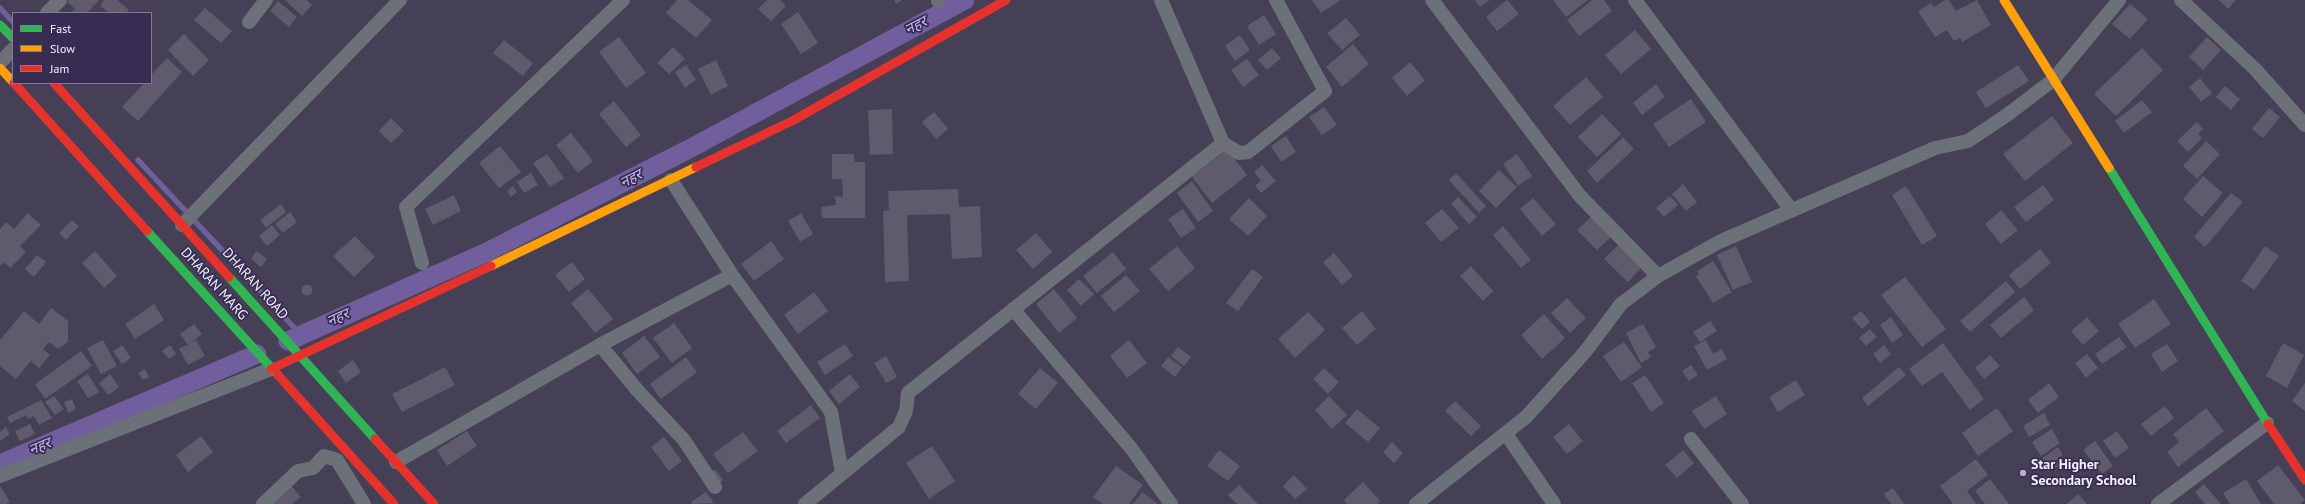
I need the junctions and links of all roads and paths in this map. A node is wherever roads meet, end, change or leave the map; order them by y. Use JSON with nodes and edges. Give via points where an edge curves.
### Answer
{"nodes":[{"id":1,"x":60,"y":0,"type":"edge"},
{"id":2,"x":266,"y":0,"type":"edge"},
{"id":3,"x":400,"y":0,"type":"edge"},
{"id":4,"x":623,"y":0,"type":"edge"},
{"id":5,"x":1006,"y":0,"type":"edge"},
{"id":6,"x":1161,"y":0,"type":"edge"},
{"id":7,"x":1276,"y":0,"type":"edge"},
{"id":8,"x":1432,"y":0,"type":"edge"},
{"id":9,"x":1635,"y":0,"type":"edge"},
{"id":10,"x":2004,"y":0,"type":"edge"},
{"id":11,"x":2119,"y":0,"type":"edge"},
{"id":12,"x":2181,"y":0,"type":"edge"},
{"id":13,"x":48,"y":12,"type":"edge"},
{"id":14,"x":249,"y":22,"type":"dead end"},
{"id":15,"x":0,"y":25,"type":"edge"},
{"id":16,"x":12,"y":37,"type":"edge"},
{"id":17,"x":12,"y":50,"type":"edge"},
{"id":18,"x":0,"y":63,"type":"edge"},
{"id":19,"x":0,"y":68,"type":"edge"},
{"id":20,"x":2053,"y":80,"type":"junction"},
{"id":21,"x":12,"y":81,"type":"edge"},
{"id":22,"x":15,"y":84,"type":"edge"},
{"id":23,"x":55,"y":84,"type":"edge"},
{"id":24,"x":2305,"y":126,"type":"edge"},
{"id":25,"x":1223,"y":143,"type":"junction"},
{"id":26,"x":671,"y":180,"type":"junction"},
{"id":27,"x":1792,"y":211,"type":"junction"},
{"id":28,"x":182,"y":224,"type":"junction"},
{"id":29,"x":422,"y":264,"type":"dead end"},
{"id":30,"x":732,"y":275,"type":"junction"},
{"id":31,"x":1658,"y":276,"type":"junction"},
{"id":32,"x":1013,"y":309,"type":"junction"},
{"id":33,"x":600,"y":345,"type":"junction"},
{"id":34,"x":300,"y":355,"type":"junction"},
{"id":35,"x":271,"y":369,"type":"junction"},
{"id":36,"x":2267,"y":423,"type":"junction"},
{"id":37,"x":1506,"y":434,"type":"junction"},
{"id":38,"x":1691,"y":439,"type":"dead end"},
{"id":39,"x":396,"y":462,"type":"junction"},
{"id":40,"x":842,"y":473,"type":"junction"},
{"id":41,"x":0,"y":476,"type":"edge"},
{"id":42,"x":2305,"y":480,"type":"edge"},
{"id":43,"x":715,"y":487,"type":"dead end"},
{"id":44,"x":263,"y":504,"type":"edge"},
{"id":45,"x":364,"y":504,"type":"edge"},
{"id":46,"x":394,"y":504,"type":"edge"},
{"id":47,"x":434,"y":504,"type":"edge"},
{"id":48,"x":805,"y":504,"type":"edge"},
{"id":49,"x":1171,"y":504,"type":"edge"},
{"id":50,"x":1416,"y":504,"type":"edge"},
{"id":51,"x":1554,"y":504,"type":"edge"},
{"id":52,"x":1742,"y":504,"type":"edge"},
{"id":53,"x":2158,"y":504,"type":"edge"}],
"edges":[{"from":1,"to":13,"type":"street"},
{"from":2,"to":14,"type":"street"},
{"from":3,"to":28,"type":"street"},
{"from":4,"to":29,"type":"street","via":[[406,207]]},
{"from":5,"to":26,"type":"main road","via":[[792,121]]},
{"from":6,"to":25,"type":"street"},
{"from":7,"to":25,"type":"street","via":[[1325,91],[1248,152],[1239,153]]},
{"from":8,"to":31,"type":"street","via":[[1580,196]]},
{"from":9,"to":27,"type":"street"},
{"from":10,"to":20,"type":"main road"},
{"from":11,"to":20,"type":"street"},
{"from":12,"to":24,"type":"street","via":[[2255,69]]},
{"from":15,"to":16,"type":"main road"},
{"from":17,"to":18,"type":"street"},
{"from":19,"to":21,"type":"main road","name":"DHARAN MARG"},
{"from":20,"to":27,"type":"street","via":[[1968,141],[1935,148]]},
{"from":20,"to":36,"type":"main road"},
{"from":22,"to":35,"type":"main road","name":"DHARAN MARG"},
{"from":23,"to":28,"type":"main road","name":"DHARAN ROAD"},
{"from":25,"to":32,"type":"street"},
{"from":26,"to":30,"type":"street"},
{"from":26,"to":34,"type":"main road"},
{"from":27,"to":31,"type":"street","via":[[1719,242]]},
{"from":28,"to":34,"type":"main road","name":"DHARAN ROAD"},
{"from":30,"to":33,"type":"street"},
{"from":30,"to":40,"type":"street","via":[[831,412]]},
{"from":31,"to":37,"type":"street","via":[[1621,304],[1585,352]]},
{"from":32,"to":40,"type":"street","via":[[908,393],[906,411],[899,427]]},
{"from":32,"to":49,"type":"street","via":[[1131,448]]},
{"from":33,"to":39,"type":"street"},
{"from":33,"to":43,"type":"street","via":[[684,440]]},
{"from":34,"to":35,"type":"main road"},
{"from":34,"to":39,"type":"main road","name":"DHARAN ROAD"},
{"from":35,"to":41,"type":"street"},
{"from":35,"to":46,"type":"main road","name":"DHARAN MARG"},
{"from":36,"to":42,"type":"main road"},
{"from":36,"to":53,"type":"street"},
{"from":37,"to":50,"type":"street"},
{"from":37,"to":51,"type":"street"},
{"from":38,"to":52,"type":"street"},
{"from":39,"to":47,"type":"main road","name":"DHARAN ROAD"},
{"from":40,"to":48,"type":"street"},
{"from":44,"to":45,"type":"street","via":[[298,471],[313,468],[324,456],[337,460]]}]}
